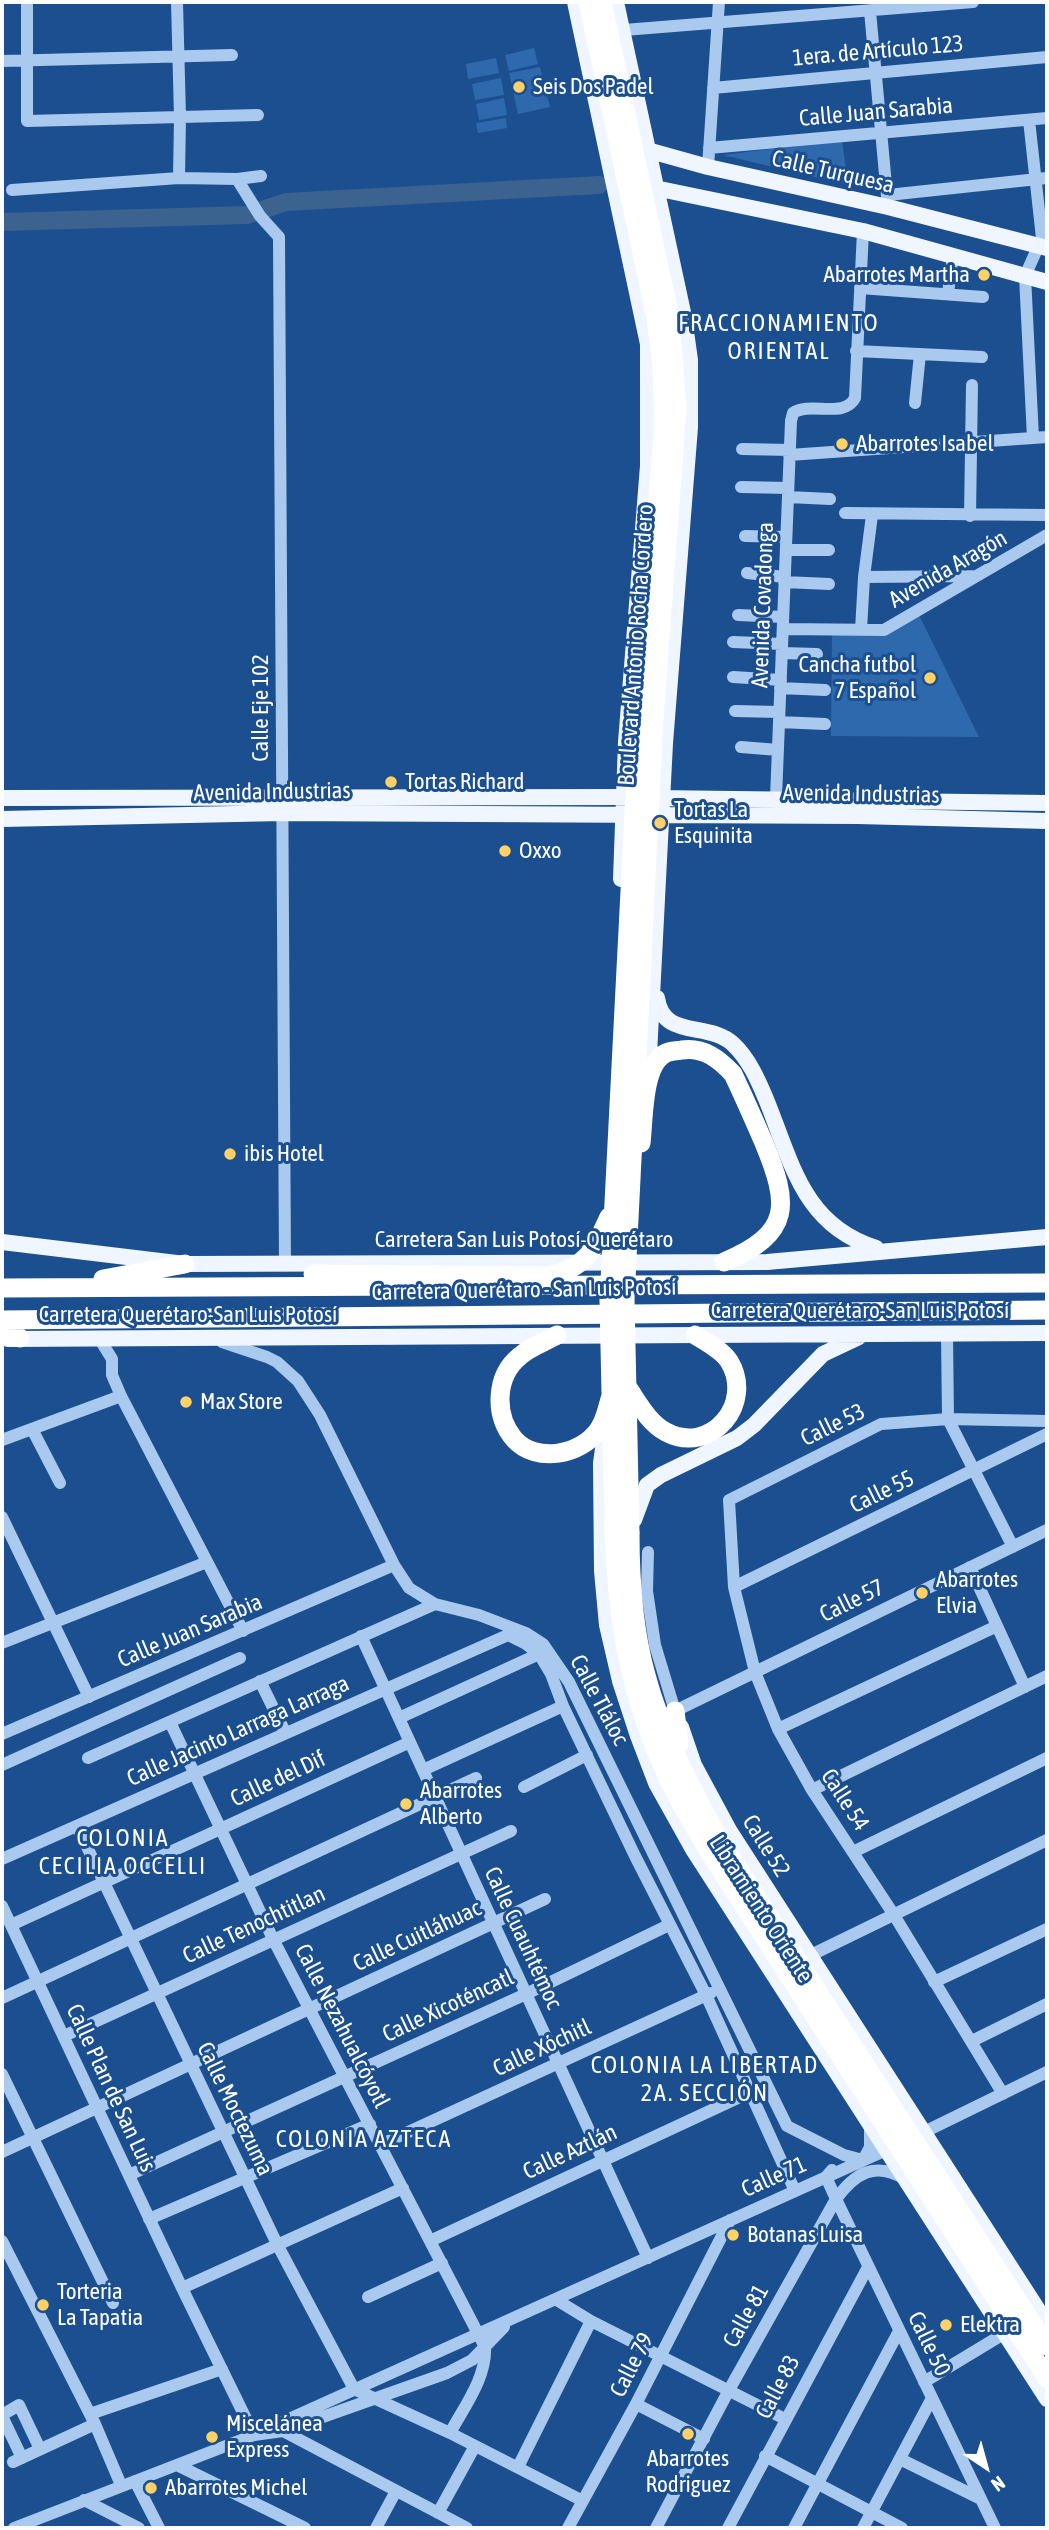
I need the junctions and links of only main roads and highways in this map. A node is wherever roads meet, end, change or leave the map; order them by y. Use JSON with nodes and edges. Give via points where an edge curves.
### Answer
{"nodes":[{"id":1,"x":575,"y":2,"type":"edge"},
{"id":2,"x":588,"y":2,"type":"edge"},
{"id":3,"x":602,"y":2,"type":"edge"},
{"id":4,"x":616,"y":2,"type":"edge"},
{"id":5,"x":639,"y":104,"type":"junction"},
{"id":6,"x":600,"y":114,"type":"junction"},
{"id":7,"x":647,"y":150,"type":"junction"},
{"id":8,"x":609,"y":157,"type":"junction"},
{"id":9,"x":655,"y":188,"type":"junction"},
{"id":10,"x":618,"y":194,"type":"junction"},
{"id":11,"x":664,"y":228,"type":"junction"},
{"id":12,"x":626,"y":236,"type":"junction"},
{"id":13,"x":1044,"y":243,"type":"edge"},
{"id":14,"x":1047,"y":282,"type":"edge"},
{"id":15,"x":626,"y":742,"type":"junction"},
{"id":16,"x":665,"y":743,"type":"junction"},
{"id":17,"x":625,"y":770,"type":"junction"},
{"id":18,"x":664,"y":771,"type":"junction"},
{"id":19,"x":593,"y":797,"type":"junction"},
{"id":20,"x":624,"y":797,"type":"junction"},
{"id":21,"x":2,"y":798,"type":"edge"},
{"id":22,"x":664,"y":798,"type":"junction"},
{"id":23,"x":689,"y":798,"type":"junction"},
{"id":24,"x":1006,"y":802,"type":"junction"},
{"id":25,"x":1047,"y":803,"type":"edge"},
{"id":26,"x":582,"y":815,"type":"junction"},
{"id":27,"x":623,"y":815,"type":"junction"},
{"id":28,"x":663,"y":815,"type":"junction"},
{"id":29,"x":697,"y":815,"type":"junction"},
{"id":30,"x":2,"y":819,"type":"edge"},
{"id":31,"x":1006,"y":819,"type":"junction"},
{"id":32,"x":1047,"y":821,"type":"edge"},
{"id":33,"x":661,"y":853,"type":"junction"},
{"id":34,"x":622,"y":854,"type":"junction"},
{"id":35,"x":654,"y":975,"type":"junction"},
{"id":36,"x":621,"y":1074,"type":"junction"},
{"id":37,"x":648,"y":1076,"type":"junction"},
{"id":38,"x":631,"y":1184,"type":"junction"},
{"id":39,"x":615,"y":1203,"type":"junction"},
{"id":40,"x":1047,"y":1237,"type":"edge"},
{"id":41,"x":2,"y":1242,"type":"edge"},
{"id":42,"x":885,"y":1250,"type":"junction"},
{"id":43,"x":724,"y":1262,"type":"junction"},
{"id":44,"x":185,"y":1264,"type":"junction"},
{"id":45,"x":122,"y":1275,"type":"junction"},
{"id":46,"x":1047,"y":1283,"type":"edge"},
{"id":47,"x":56,"y":1287,"type":"junction"},
{"id":48,"x":2,"y":1288,"type":"edge"},
{"id":49,"x":617,"y":1300,"type":"junction"},
{"id":50,"x":1047,"y":1310,"type":"edge"},
{"id":51,"x":2,"y":1320,"type":"edge"},
{"id":52,"x":1047,"y":1333,"type":"edge"},
{"id":53,"x":866,"y":1334,"type":"junction"},
{"id":54,"x":557,"y":1335,"type":"junction"},
{"id":55,"x":695,"y":1335,"type":"junction"},
{"id":56,"x":8,"y":1338,"type":"edge"},
{"id":57,"x":620,"y":1388,"type":"junction"},
{"id":58,"x":622,"y":1533,"type":"junction"},
{"id":59,"x":675,"y":1711,"type":"joint"},
{"id":60,"x":675,"y":1774,"type":"junction"},
{"id":61,"x":711,"y":1841,"type":"junction"},
{"id":62,"x":902,"y":2100,"type":"junction"},
{"id":63,"x":869,"y":2121,"type":"junction"},
{"id":64,"x":938,"y":2156,"type":"junction"},
{"id":65,"x":906,"y":2179,"type":"junction"},
{"id":66,"x":1047,"y":2323,"type":"edge"},
{"id":67,"x":1047,"y":2346,"type":"edge"},
{"id":68,"x":1047,"y":2378,"type":"edge"},
{"id":69,"x":1047,"y":2399,"type":"edge"}],
"edges":[{"from":1,"to":6,"type":"main road","name":"Boulevard Antonio Rocha Cordero"},
{"from":2,"to":36,"type":"highway","name":"Boulevard Antonio Rocha Cordero","bridge":true,"via":[[656,318],[664,426],[639,716]]},
{"from":3,"to":38,"type":"highway","name":"Boulevard Antonio Rocha Cordero","bridge":true,"via":[[670,318],[678,427],[654,718]]},
{"from":4,"to":5,"type":"main road","name":"Boulevard Antonio Rocha Cordero"},
{"from":5,"to":6,"type":"main road","via":[[638,117],[624,128],[612,128]]},
{"from":5,"to":7,"type":"main road","name":"Boulevard Antonio Rocha Cordero"},
{"from":6,"to":8,"type":"main road","name":"Boulevard Antonio Rocha Cordero"},
{"from":7,"to":8,"type":"main road","name":"Calle Turquesa"},
{"from":7,"to":9,"type":"main road","name":"Boulevard Antonio Rocha Cordero"},
{"from":7,"to":13,"type":"main road","name":"Calle Turquesa","via":[[708,167],[888,201]]},
{"from":8,"to":10,"type":"main road","name":"Boulevard Antonio Rocha Cordero"},
{"from":9,"to":10,"type":"main road"},
{"from":9,"to":11,"type":"main road","name":"Boulevard Antonio Rocha Cordero"},
{"from":9,"to":14,"type":"main road","via":[[863,231]]},
{"from":10,"to":12,"type":"main road","name":"Boulevard Antonio Rocha Cordero"},
{"from":11,"to":12,"type":"main road","via":[[654,216],[641,215],[630,222]]},
{"from":11,"to":16,"type":"main road","name":"Boulevard Antonio Rocha Cordero","via":[[688,338],[691,405]]},
{"from":12,"to":15,"type":"main road","name":"Boulevard Antonio Rocha Cordero","via":[[648,344],[649,426]]},
{"from":15,"to":16,"type":"main road","via":[[633,760],[648,766],[661,758]]},
{"from":15,"to":17,"type":"main road","name":"Boulevard Antonio Rocha Cordero"},
{"from":16,"to":18,"type":"main road","name":"Boulevard Antonio Rocha Cordero"},
{"from":17,"to":19,"type":"main road","via":[[617,787]]},
{"from":17,"to":20,"type":"main road","name":"Boulevard Antonio Rocha Cordero"},
{"from":18,"to":22,"type":"main road","name":"Boulevard Antonio Rocha Cordero"},
{"from":18,"to":23,"type":"main road","via":[[674,787]]},
{"from":19,"to":20,"type":"main road","name":"Avenida Industrias"},
{"from":19,"to":21,"type":"main road","name":"Avenida Industrias"},
{"from":20,"to":22,"type":"main road","name":"Avenida Industrias"},
{"from":20,"to":27,"type":"main road","name":"Boulevard Antonio Rocha Cordero"},
{"from":22,"to":23,"type":"main road","name":"Avenida Industrias"},
{"from":22,"to":28,"type":"main road","name":"Boulevard Antonio Rocha Cordero"},
{"from":23,"to":24,"type":"main road","name":"Avenida Industrias"},
{"from":24,"to":25,"type":"main road","name":"Avenida Industrias"},
{"from":24,"to":31,"type":"main road"},
{"from":26,"to":27,"type":"main road","name":"Avenida Industrias"},
{"from":26,"to":30,"type":"main road","name":"Avenida Industrias","via":[[282,813]]},
{"from":26,"to":34,"type":"main road","via":[[598,818],[612,829]]},
{"from":27,"to":28,"type":"main road","name":"Avenida Industrias"},
{"from":27,"to":34,"type":"main road","name":"Boulevard Antonio Rocha Cordero"},
{"from":28,"to":29,"type":"main road","name":"Avenida Industrias"},
{"from":28,"to":33,"type":"main road","name":"Boulevard Antonio Rocha Cordero"},
{"from":29,"to":31,"type":"main road","name":"Avenida Industrias"},
{"from":29,"to":33,"type":"main road","via":[[671,825]]},
{"from":31,"to":32,"type":"main road","name":"Avenida Industrias"},
{"from":33,"to":34,"type":"main road","via":[[652,839],[641,835],[629,840]]},
{"from":33,"to":35,"type":"main road","name":"Boulevard Antonio Rocha Cordero"},
{"from":34,"to":36,"type":"main road","name":"Boulevard Antonio Rocha Cordero","via":[[613,1056]]},
{"from":35,"to":37,"type":"main road","name":"Boulevard Antonio Rocha Cordero"},
{"from":35,"to":42,"type":"main road","via":[[659,1011],[668,1022],[714,1032],[746,1059],[801,1185],[822,1217],[854,1240]]},
{"from":36,"to":39,"type":"highway","name":"Boulevard Antonio Rocha Cordero","bridge":true},
{"from":37,"to":38,"type":"highway","via":[[638,1170]]},
{"from":37,"to":43,"type":"highway","via":[[655,1061],[667,1052],[706,1052],[733,1074],[746,1099],[782,1199],[768,1235],[747,1252]]},
{"from":38,"to":49,"type":"highway","name":"Boulevard Antonio Rocha Cordero","bridge":true},
{"from":39,"to":45,"type":"highway","bridge":true,"via":[[588,1256],[563,1273],[548,1276]]},
{"from":39,"to":49,"type":"highway","name":"Boulevard Antonio Rocha Cordero","bridge":true},
{"from":40,"to":42,"type":"main road","name":"Carretera San Luis Potosí-Querétaro"},
{"from":41,"to":44,"type":"main road","name":"Carretera San Luis Potosí-Querétaro"},
{"from":42,"to":43,"type":"main road","name":"Carretera San Luis Potosí-Querétaro"},
{"from":43,"to":44,"type":"main road","name":"Carretera San Luis Potosí-Querétaro"},
{"from":44,"to":45,"type":"highway"},
{"from":45,"to":47,"type":"highway"},
{"from":46,"to":47,"type":"highway","name":"Carretera Querétaro - San Luis Potosí"},
{"from":47,"to":48,"type":"highway","name":"Carretera Querétaro - San Luis Potosí"},
{"from":49,"to":57,"type":"highway","name":"Libramiento Oriente","bridge":true},
{"from":50,"to":51,"type":"highway","name":"Carretera Querétaro - San Luis Potosí"},
{"from":52,"to":53,"type":"main road","name":"Carretera Querétaro-San Luis Potosí"},
{"from":53,"to":55,"type":"main road","name":"Carretera Querétaro-San Luis Potosí"},
{"from":53,"to":58,"type":"main road","via":[[823,1354],[737,1438],[647,1485]]},
{"from":54,"to":55,"type":"main road","name":"Carretera Querétaro-San Luis Potosí"},
{"from":54,"to":56,"type":"main road","name":"Carretera Querétaro-San Luis Potosí"},
{"from":54,"to":57,"type":"highway","bridge":true,"via":[[519,1357],[505,1374],[499,1392],[501,1413],[524,1447],[542,1454],[578,1448],[599,1429]]},
{"from":55,"to":57,"type":"highway","via":[[729,1361],[736,1383],[735,1407],[727,1422],[714,1432],[681,1438],[667,1433]]},
{"from":57,"to":58,"type":"highway","name":"Libramiento Oriente","bridge":true},
{"from":57,"to":61,"type":"main road","name":"Libramiento Oriente","via":[[601,1463],[607,1625],[620,1681],[656,1783]]},
{"from":58,"to":60,"type":"highway","name":"Libramiento Oriente","via":[[646,1676]]},
{"from":59,"to":60,"type":"highway"},
{"from":59,"to":61,"type":"main road","name":"Calle 52","via":[[694,1765]]},
{"from":60,"to":61,"type":"highway","name":"Libramiento Oriente"},
{"from":60,"to":61,"type":"highway"},
{"from":61,"to":62,"type":"main road","name":"Calle 52","via":[[809,1956]]},
{"from":61,"to":63,"type":"main road","name":"Libramiento Oriente"},
{"from":61,"to":67,"type":"highway","name":"Libramiento Oriente","bridge":true},
{"from":61,"to":68,"type":"highway","name":"Libramiento Oriente","bridge":true},
{"from":62,"to":63,"type":"main road","via":[[903,2117],[895,2126],[884,2129]]},
{"from":62,"to":64,"type":"main road","name":"Calle 52"},
{"from":63,"to":65,"type":"main road","name":"Libramiento Oriente"},
{"from":64,"to":65,"type":"main road","via":[[925,2150],[913,2154],[905,2164]]},
{"from":64,"to":66,"type":"main road"},
{"from":65,"to":69,"type":"main road","name":"Libramiento Oriente"}]}
